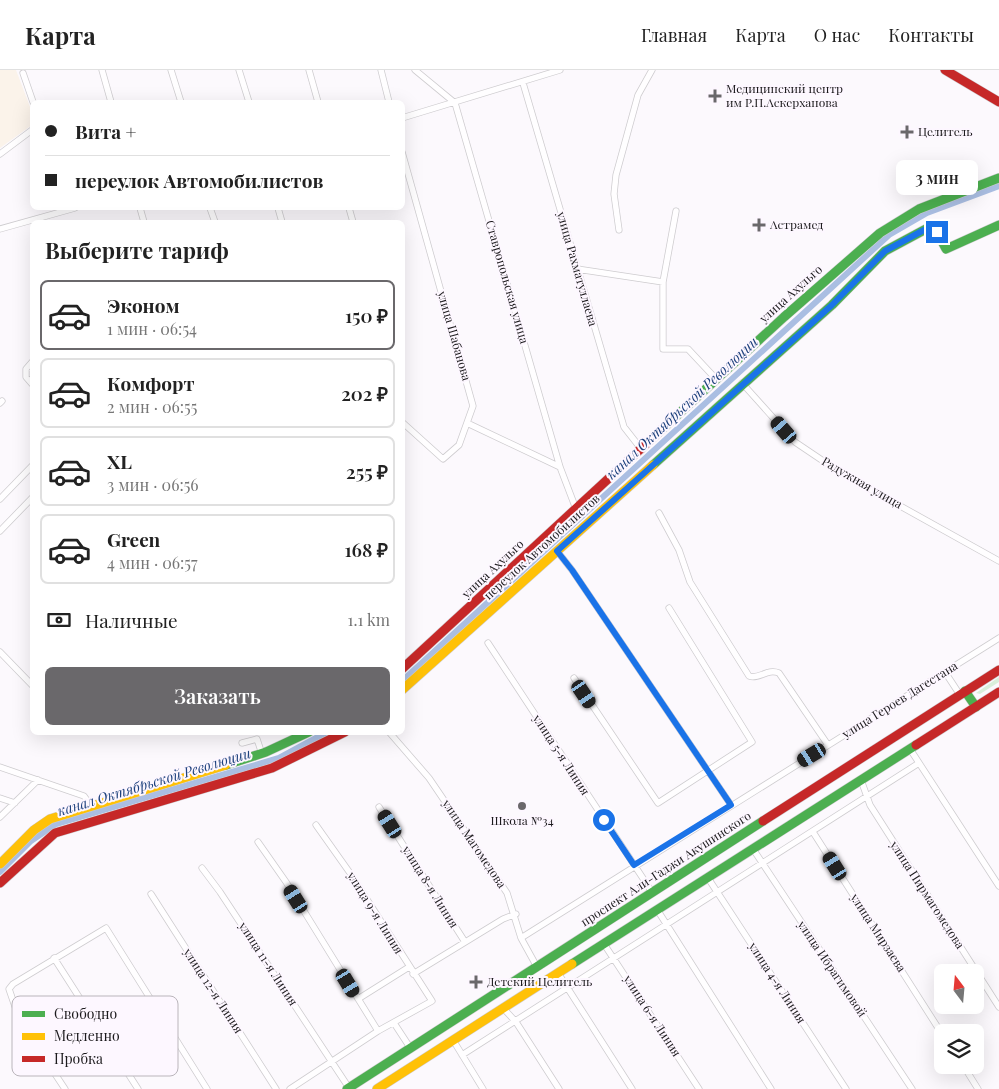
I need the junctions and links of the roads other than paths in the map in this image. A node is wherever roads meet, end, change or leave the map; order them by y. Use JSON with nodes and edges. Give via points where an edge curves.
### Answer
{"nodes":[{"id":1,"x":102,"y":70,"type":"edge"},
{"id":2,"x":172,"y":70,"type":"edge"},
{"id":3,"x":239,"y":70,"type":"edge"},
{"id":4,"x":309,"y":70,"type":"edge"},
{"id":5,"x":381,"y":70,"type":"edge"},
{"id":6,"x":415,"y":70,"type":"edge"},
{"id":7,"x":560,"y":70,"type":"edge"},
{"id":8,"x":652,"y":70,"type":"edge"},
{"id":9,"x":945,"y":70,"type":"edge"},
{"id":10,"x":957,"y":70,"type":"edge"},
{"id":11,"x":548,"y":72,"type":"edge"},
{"id":12,"x":23,"y":73,"type":"dead end"},
{"id":13,"x":524,"y":83,"type":"junction"},
{"id":14,"x":999,"y":95,"type":"edge"},
{"id":15,"x":32,"y":100,"type":"edge"},
{"id":16,"x":110,"y":100,"type":"edge"},
{"id":17,"x":180,"y":100,"type":"edge"},
{"id":18,"x":247,"y":100,"type":"edge"},
{"id":19,"x":317,"y":100,"type":"edge"},
{"id":20,"x":388,"y":100,"type":"edge"},
{"id":21,"x":999,"y":102,"type":"edge"},
{"id":22,"x":455,"y":103,"type":"junction"},
{"id":23,"x":405,"y":117,"type":"edge"},
{"id":24,"x":30,"y":132,"type":"edge"},
{"id":25,"x":0,"y":154,"type":"edge"},
{"id":26,"x":405,"y":163,"type":"edge"},
{"id":27,"x":999,"y":178,"type":"edge"},
{"id":28,"x":66,"y":210,"type":"edge"},
{"id":29,"x":676,"y":211,"type":"dead end"},
{"id":30,"x":48,"y":215,"type":"junction"},
{"id":31,"x":30,"y":220,"type":"edge"},
{"id":32,"x":31,"y":220,"type":"edge"},
{"id":33,"x":49,"y":220,"type":"edge"},
{"id":34,"x":999,"y":226,"type":"edge"},
{"id":35,"x":0,"y":229,"type":"edge"},
{"id":36,"x":619,"y":230,"type":"dead end"},
{"id":37,"x":577,"y":269,"type":"junction"},
{"id":38,"x":663,"y":282,"type":"junction"},
{"id":39,"x":30,"y":364,"type":"edge"},
{"id":40,"x":716,"y":380,"type":"junction"},
{"id":41,"x":30,"y":382,"type":"edge"},
{"id":42,"x":742,"y":383,"type":"junction"},
{"id":43,"x":467,"y":423,"type":"junction"},
{"id":44,"x":405,"y":425,"type":"edge"},
{"id":45,"x":642,"y":450,"type":"junction"},
{"id":46,"x":560,"y":467,"type":"junction"},
{"id":47,"x":30,"y":468,"type":"edge"},
{"id":48,"x":0,"y":499,"type":"edge"},
{"id":49,"x":30,"y":500,"type":"edge"},
{"id":50,"x":576,"y":509,"type":"junction"},
{"id":51,"x":659,"y":513,"type":"dead end"},
{"id":52,"x":0,"y":531,"type":"edge"},
{"id":53,"x":557,"y":551,"type":"junction"},
{"id":54,"x":999,"y":560,"type":"edge"},
{"id":55,"x":669,"y":608,"type":"dead end"},
{"id":56,"x":999,"y":638,"type":"edge"},
{"id":57,"x":488,"y":643,"type":"dead end"},
{"id":58,"x":0,"y":652,"type":"edge"},
{"id":59,"x":405,"y":666,"type":"edge"},
{"id":60,"x":999,"y":670,"type":"edge"},
{"id":61,"x":945,"y":672,"type":"junction"},
{"id":62,"x":574,"y":678,"type":"dead end"},
{"id":63,"x":30,"y":683,"type":"edge"},
{"id":64,"x":405,"y":687,"type":"edge"},
{"id":65,"x":999,"y":692,"type":"edge"},
{"id":66,"x":962,"y":693,"type":"junction"},
{"id":67,"x":976,"y":707,"type":"junction"},
{"id":68,"x":303,"y":735,"type":"edge"},
{"id":69,"x":339,"y":735,"type":"edge"},
{"id":70,"x":392,"y":735,"type":"edge"},
{"id":71,"x":242,"y":743,"type":"dead end"},
{"id":72,"x":828,"y":745,"type":"junction"},
{"id":73,"x":910,"y":749,"type":"junction"},
{"id":74,"x":262,"y":754,"type":"junction"},
{"id":75,"x":919,"y":763,"type":"junction"},
{"id":76,"x":0,"y":766,"type":"edge"},
{"id":77,"x":709,"y":771,"type":"junction"},
{"id":78,"x":38,"y":780,"type":"junction"},
{"id":79,"x":861,"y":780,"type":"junction"},
{"id":80,"x":812,"y":790,"type":"junction"},
{"id":81,"x":0,"y":798,"type":"edge"},
{"id":82,"x":867,"y":798,"type":"junction"},
{"id":83,"x":14,"y":803,"type":"junction"},
{"id":84,"x":822,"y":804,"type":"junction"},
{"id":85,"x":731,"y":805,"type":"junction"},
{"id":86,"x":91,"y":806,"type":"junction"},
{"id":87,"x":379,"y":807,"type":"dead end"},
{"id":88,"x":0,"y":817,"type":"edge"},
{"id":89,"x":316,"y":825,"type":"dead end"},
{"id":90,"x":814,"y":832,"type":"junction"},
{"id":91,"x":258,"y":842,"type":"dead end"},
{"id":92,"x":753,"y":849,"type":"junction"},
{"id":93,"x":0,"y":864,"type":"edge"},
{"id":94,"x":762,"y":864,"type":"junction"},
{"id":95,"x":634,"y":865,"type":"junction"},
{"id":96,"x":202,"y":868,"type":"dead end"},
{"id":97,"x":708,"y":878,"type":"junction"},
{"id":98,"x":0,"y":883,"type":"edge"},
{"id":99,"x":999,"y":886,"type":"edge"},
{"id":100,"x":652,"y":892,"type":"junction"},
{"id":101,"x":718,"y":893,"type":"junction"},
{"id":102,"x":151,"y":894,"type":"dead end"},
{"id":103,"x":658,"y":911,"type":"junction"},
{"id":104,"x":516,"y":914,"type":"junction"},
{"id":105,"x":668,"y":926,"type":"junction"},
{"id":106,"x":521,"y":938,"type":"junction"},
{"id":107,"x":465,"y":942,"type":"junction"},
{"id":108,"x":604,"y":944,"type":"junction"},
{"id":109,"x":54,"y":958,"type":"junction"},
{"id":110,"x":614,"y":959,"type":"junction"},
{"id":111,"x":408,"y":967,"type":"junction"},
{"id":112,"x":537,"y":967,"type":"junction"},
{"id":113,"x":558,"y":972,"type":"junction"},
{"id":114,"x":413,"y":974,"type":"junction"},
{"id":115,"x":569,"y":989,"type":"junction"},
{"id":116,"x":78,"y":996,"type":"edge"},
{"id":117,"x":149,"y":996,"type":"edge"},
{"id":118,"x":12,"y":998,"type":"edge"},
{"id":119,"x":358,"y":1000,"type":"junction"},
{"id":120,"x":999,"y":1007,"type":"edge"},
{"id":121,"x":504,"y":1008,"type":"junction"},
{"id":122,"x":516,"y":1022,"type":"junction"},
{"id":123,"x":394,"y":1023,"type":"junction"},
{"id":124,"x":936,"y":1024,"type":"edge"},
{"id":125,"x":378,"y":1031,"type":"junction"},
{"id":126,"x":453,"y":1040,"type":"junction"},
{"id":127,"x":178,"y":1043,"type":"edge"},
{"id":128,"x":411,"y":1049,"type":"junction"},
{"id":129,"x":462,"y":1056,"type":"junction"},
{"id":130,"x":332,"y":1062,"type":"junction"},
{"id":131,"x":968,"y":1074,"type":"edge"},
{"id":132,"x":56,"y":1076,"type":"edge"},
{"id":133,"x":130,"y":1076,"type":"edge"},
{"id":134,"x":348,"y":1088,"type":"edge"},
{"id":135,"x":65,"y":1089,"type":"edge"},
{"id":136,"x":138,"y":1089,"type":"edge"},
{"id":137,"x":207,"y":1089,"type":"edge"},
{"id":138,"x":276,"y":1089,"type":"edge"},
{"id":139,"x":290,"y":1089,"type":"edge"},
{"id":140,"x":377,"y":1089,"type":"edge"},
{"id":141,"x":483,"y":1089,"type":"edge"},
{"id":142,"x":559,"y":1089,"type":"edge"},
{"id":143,"x":632,"y":1089,"type":"edge"},
{"id":144,"x":699,"y":1089,"type":"edge"},
{"id":145,"x":771,"y":1089,"type":"edge"},
{"id":146,"x":846,"y":1089,"type":"edge"},
{"id":147,"x":912,"y":1089,"type":"edge"},
{"id":148,"x":978,"y":1089,"type":"edge"}],
"edges":[{"from":1,"to":16,"type":"street"},
{"from":2,"to":17,"type":"street"},
{"from":3,"to":18,"type":"street"},
{"from":4,"to":19,"type":"street"},
{"from":5,"to":20,"type":"street"},
{"from":6,"to":22,"type":"street"},
{"from":7,"to":11,"type":"street"},
{"from":8,"to":36,"type":"street","via":[[638,94],[616,175],[614,194]]},
{"from":9,"to":21,"type":"main road"},
{"from":10,"to":14,"type":"main road"},
{"from":11,"to":13,"type":"street"},
{"from":12,"to":15,"type":"street"},
{"from":13,"to":22,"type":"street"},
{"from":13,"to":37,"type":"street","name":"улица Рахматуллаева"},
{"from":22,"to":23,"type":"street"},
{"from":22,"to":46,"type":"street","name":"Ставропольская улица"},
{"from":24,"to":25,"type":"street"},
{"from":26,"to":43,"type":"street","name":"улица Шабанова","via":[[473,406]]},
{"from":27,"to":40,"type":"main road","name":"улица Ахульго","via":[[919,210],[880,233]]},
{"from":28,"to":30,"type":"street"},
{"from":29,"to":38,"type":"street"},
{"from":30,"to":32,"type":"street"},
{"from":30,"to":33,"type":"street"},
{"from":31,"to":35,"type":"street"},
{"from":34,"to":42,"type":"main road","name":"переулок Автомобилистов","via":[[946,249],[938,234],[931,229],[885,251],[832,305]]},
{"from":37,"to":38,"type":"street"},
{"from":37,"to":45,"type":"street","name":"улица Рахматуллаева","via":[[624,427]]},
{"from":38,"to":40,"type":"street","via":[[663,350],[688,349]]},
{"from":39,"to":41,"type":"street","via":[[26,377]]},
{"from":40,"to":45,"type":"main road","name":"улица Ахульго"},
{"from":42,"to":53,"type":"main road","name":"переулок Автомобилистов"},
{"from":42,"to":54,"type":"street","name":"Радужная улица","via":[[795,442],[841,473]]},
{"from":43,"to":44,"type":"street","name":"улица Шабанова","via":[[459,445],[442,459]]},
{"from":43,"to":46,"type":"street"},
{"from":45,"to":50,"type":"main road","name":"улица Ахульго"},
{"from":46,"to":50,"type":"street","name":"Ставропольская улица"},
{"from":47,"to":48,"type":"street"},
{"from":49,"to":52,"type":"street"},
{"from":50,"to":59,"type":"main road","name":"улица Ахульго"},
{"from":51,"to":72,"type":"street","via":[[690,582],[749,676],[755,678],[770,672],[779,673]]},
{"from":53,"to":64,"type":"main road","name":"переулок Автомобилистов"},
{"from":53,"to":77,"type":"street"},
{"from":55,"to":77,"type":"street","via":[[752,742]]},
{"from":56,"to":61,"type":"street","name":"улица Героев Дагестана"},
{"from":57,"to":95,"type":"street","name":"улица 5-я Линия"},
{"from":58,"to":63,"type":"street"},
{"from":60,"to":66,"type":"main road","name":"проспект Али-Гаджи Акушинского"},
{"from":61,"to":66,"type":"street"},
{"from":61,"to":72,"type":"street","name":"улица Героев Дагестана"},
{"from":62,"to":77,"type":"street","via":[[658,804]]},
{"from":65,"to":67,"type":"main road"},
{"from":66,"to":67,"type":"main road"},
{"from":66,"to":80,"type":"main road","name":"проспект Али-Гаджи Акушинского"},
{"from":67,"to":73,"type":"main road"},
{"from":68,"to":74,"type":"main road"},
{"from":69,"to":98,"type":"main road","via":[[272,768],[55,833]]},
{"from":70,"to":104,"type":"street","name":"улица Магомедова","via":[[429,778],[507,893]]},
{"from":71,"to":74,"type":"street","via":[[257,739]]},
{"from":72,"to":85,"type":"street","name":"улица Героев Дагестана"},
{"from":73,"to":75,"type":"street"},
{"from":73,"to":79,"type":"main road"},
{"from":74,"to":86,"type":"main road"},
{"from":75,"to":82,"type":"street"},
{"from":75,"to":99,"type":"street"},
{"from":76,"to":78,"type":"street"},
{"from":77,"to":85,"type":"street"},
{"from":78,"to":83,"type":"street"},
{"from":78,"to":86,"type":"street","via":[[84,796]]},
{"from":79,"to":82,"type":"street","name":"улица Пирмагомедова","via":[[867,790]]},
{"from":79,"to":84,"type":"main road"},
{"from":80,"to":84,"type":"main road","via":[[821,790],[824,794]]},
{"from":80,"to":100,"type":"main road","name":"проспект Али-Гаджи Акушинского"},
{"from":81,"to":83,"type":"street"},
{"from":82,"to":90,"type":"street"},
{"from":82,"to":120,"type":"street","name":"улица Пирмагомедова"},
{"from":83,"to":88,"type":"street"},
{"from":84,"to":92,"type":"main road"},
{"from":85,"to":95,"type":"street","name":"улица Героев Дагестана"},
{"from":86,"to":93,"type":"main road","via":[[44,822]]},
{"from":87,"to":107,"type":"street","name":"улица 8-я Линия"},
{"from":89,"to":111,"type":"street","name":"улица 9-я Линия"},
{"from":90,"to":94,"type":"street"},
{"from":90,"to":124,"type":"street","name":"улица Мирзаева"},
{"from":91,"to":119,"type":"street"},
{"from":92,"to":94,"type":"street","name":"улица Ибрагимовой"},
{"from":92,"to":97,"type":"main road"},
{"from":94,"to":101,"type":"street"},
{"from":94,"to":147,"type":"street","name":"улица Ибрагимовой"},
{"from":95,"to":100,"type":"street","name":"улица 5-я Линия"},
{"from":95,"to":106,"type":"street","name":"улица Героев Дагестана"},
{"from":96,"to":130,"type":"street","name":"улица 11-я Линия"},
{"from":97,"to":101,"type":"street","name":"улица 4-я Линия"},
{"from":97,"to":103,"type":"main road"},
{"from":100,"to":112,"type":"main road","name":"проспект Али-Гаджи Акушинского"},
{"from":101,"to":105,"type":"street"},
{"from":101,"to":146,"type":"street","name":"улица 4-я Линия"},
{"from":102,"to":138,"type":"street","name":"улица 12-я Линия"},
{"from":103,"to":105,"type":"street"},
{"from":103,"to":108,"type":"main road"},
{"from":104,"to":106,"type":"street","name":"улица Магомедова"},
{"from":104,"to":107,"type":"street"},
{"from":105,"to":110,"type":"street"},
{"from":105,"to":145,"type":"street"},
{"from":106,"to":112,"type":"street","name":"улица Магомедова"},
{"from":107,"to":114,"type":"street"},
{"from":108,"to":110,"type":"street","name":"улица 6-я Линия"},
{"from":108,"to":113,"type":"main road"},
{"from":109,"to":116,"type":"street"},
{"from":109,"to":117,"type":"street","via":[[106,928]]},
{"from":109,"to":118,"type":"street","via":[[13,984],[9,989]]},
{"from":110,"to":115,"type":"street"},
{"from":110,"to":144,"type":"street","name":"улица 6-я Линия"},
{"from":111,"to":114,"type":"street","name":"улица 9-я Линия"},
{"from":111,"to":119,"type":"street"},
{"from":112,"to":128,"type":"main road","name":"проспект Али-Гаджи Акушинского"},
{"from":113,"to":115,"type":"street"},
{"from":113,"to":121,"type":"main road"},
{"from":114,"to":123,"type":"street","name":"улица 9-я Линия","via":[[432,1001]]},
{"from":115,"to":122,"type":"street"},
{"from":115,"to":143,"type":"street"},
{"from":119,"to":125,"type":"street"},
{"from":121,"to":122,"type":"street"},
{"from":121,"to":126,"type":"main road"},
{"from":122,"to":129,"type":"street"},
{"from":122,"to":142,"type":"street"},
{"from":123,"to":125,"type":"street"},
{"from":123,"to":128,"type":"street"},
{"from":125,"to":130,"type":"street"},
{"from":126,"to":129,"type":"street"},
{"from":126,"to":140,"type":"main road"},
{"from":127,"to":137,"type":"street"},
{"from":128,"to":134,"type":"main road","name":"проспект Али-Гаджи Акушинского"},
{"from":129,"to":141,"type":"street"},
{"from":130,"to":134,"type":"street","name":"улица 11-я Линия"},
{"from":130,"to":139,"type":"street"},
{"from":131,"to":148,"type":"street"},
{"from":132,"to":135,"type":"street"},
{"from":133,"to":136,"type":"street"}]}
